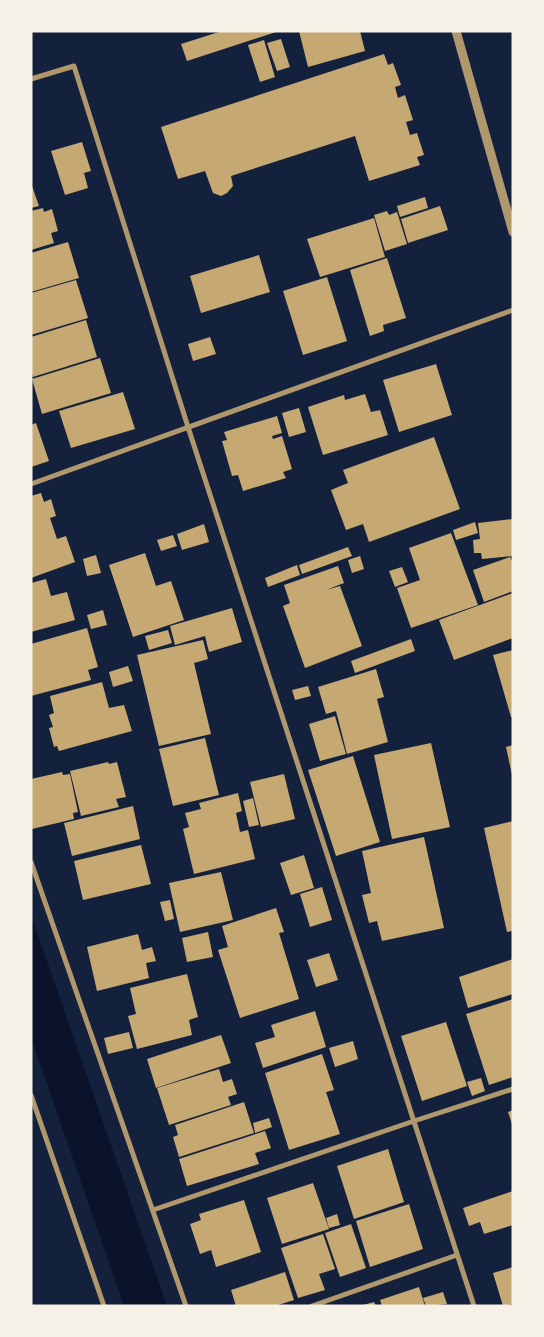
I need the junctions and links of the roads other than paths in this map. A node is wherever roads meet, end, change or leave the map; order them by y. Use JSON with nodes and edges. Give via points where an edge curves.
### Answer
{"nodes":[{"id":1,"x":456,"y":31,"type":"edge"},
{"id":2,"x":31,"y":79,"type":"edge"},
{"id":3,"x":513,"y":232,"type":"edge"},
{"id":4,"x":513,"y":310,"type":"edge"},
{"id":5,"x":188,"y":427,"type":"junction"},
{"id":6,"x":31,"y":484,"type":"edge"},
{"id":7,"x":31,"y":862,"type":"edge"},
{"id":8,"x":513,"y":1089,"type":"edge"},
{"id":9,"x":31,"y":1095,"type":"edge"},
{"id":10,"x":414,"y":1121,"type":"junction"},
{"id":11,"x":153,"y":1210,"type":"junction"},
{"id":12,"x":457,"y":1255,"type":"junction"},
{"id":13,"x":104,"y":1306,"type":"edge"},
{"id":14,"x":186,"y":1306,"type":"edge"},
{"id":15,"x":312,"y":1306,"type":"edge"},
{"id":16,"x":474,"y":1306,"type":"edge"}],
"edges":[{"from":1,"to":3,"type":"street"},
{"from":2,"to":5,"type":"street","via":[[74,66]]},
{"from":4,"to":5,"type":"street"},
{"from":5,"to":6,"type":"street"},
{"from":5,"to":10,"type":"street"},
{"from":7,"to":11,"type":"street"},
{"from":8,"to":10,"type":"street"},
{"from":9,"to":13,"type":"street"},
{"from":10,"to":11,"type":"street"},
{"from":10,"to":12,"type":"street"},
{"from":11,"to":14,"type":"street"},
{"from":12,"to":15,"type":"street"},
{"from":12,"to":16,"type":"street"}]}
